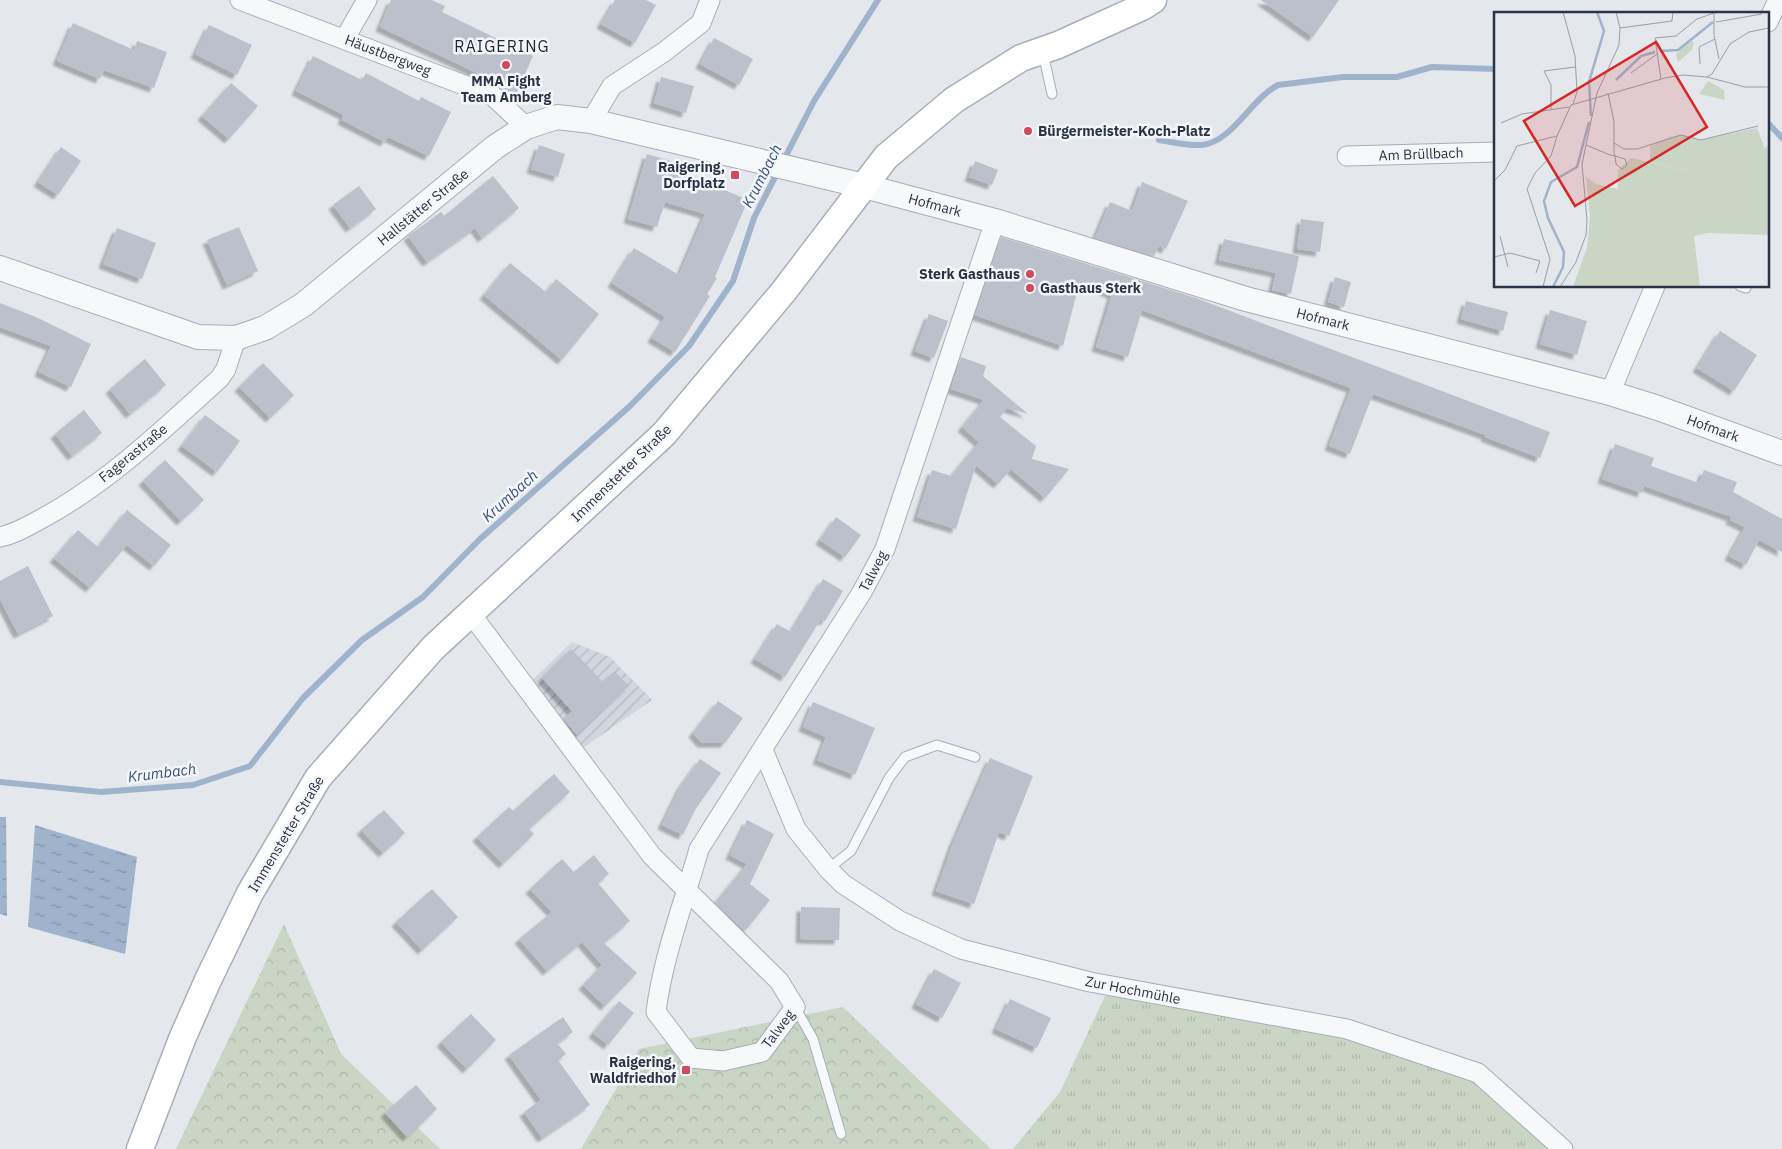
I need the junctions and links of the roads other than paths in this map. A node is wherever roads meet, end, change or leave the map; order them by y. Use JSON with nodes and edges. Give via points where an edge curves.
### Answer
{"nodes":[{"id":1,"x":240,"y":0,"type":"edge"},
{"id":2,"x":367,"y":0,"type":"edge"},
{"id":3,"x":710,"y":0,"type":"edge"},
{"id":4,"x":1153,"y":0,"type":"edge"},
{"id":5,"x":1778,"y":0,"type":"edge"},
{"id":6,"x":1770,"y":18,"type":"edge"},
{"id":7,"x":345,"y":38,"type":"junction"},
{"id":8,"x":1042,"y":50,"type":"junction"},
{"id":9,"x":1052,"y":94,"type":"dead end"},
{"id":10,"x":591,"y":121,"type":"junction"},
{"id":11,"x":526,"y":127,"type":"junction"},
{"id":12,"x":1494,"y":152,"type":"edge"},
{"id":13,"x":1347,"y":156,"type":"dead end"},
{"id":14,"x":864,"y":186,"type":"junction"},
{"id":15,"x":995,"y":221,"type":"junction"},
{"id":16,"x":0,"y":268,"type":"edge"},
{"id":17,"x":1654,"y":288,"type":"edge"},
{"id":18,"x":236,"y":338,"type":"junction"},
{"id":19,"x":1610,"y":393,"type":"junction"},
{"id":20,"x":1782,"y":453,"type":"edge"},
{"id":21,"x":0,"y":537,"type":"edge"},
{"id":22,"x":472,"y":614,"type":"junction"},
{"id":23,"x":763,"y":750,"type":"junction"},
{"id":24,"x":975,"y":757,"type":"dead end"},
{"id":25,"x":828,"y":870,"type":"junction"},
{"id":26,"x":687,"y":891,"type":"junction"},
{"id":27,"x":795,"y":1007,"type":"junction"},
{"id":28,"x":841,"y":1134,"type":"dead end"},
{"id":29,"x":140,"y":1149,"type":"edge"},
{"id":30,"x":1563,"y":1149,"type":"edge"}],
"edges":[{"from":1,"to":7,"type":"street","name":"Häustbergweg"},
{"from":2,"to":7,"type":"street"},
{"from":3,"to":10,"type":"street","via":[[701,23],[612,86]]},
{"from":4,"to":8,"type":"main road","name":"Immenstetter Straße"},
{"from":5,"to":6,"type":"street"},
{"from":7,"to":11,"type":"street","name":"Häustbergweg","via":[[493,96]]},
{"from":8,"to":9,"type":"lane"},
{"from":8,"to":14,"type":"main road","name":"Immenstetter Straße","via":[[1021,58],[954,100],[886,157]]},
{"from":10,"to":11,"type":"street","name":"Hallstätter Straße","via":[[557,117]]},
{"from":10,"to":14,"type":"street","name":"Hallstätter Straße"},
{"from":11,"to":18,"type":"street","name":"Hallstätter Straße","via":[[496,147],[303,305],[265,328]]},
{"from":12,"to":13,"type":"street","name":"Am Brüllbach"},
{"from":14,"to":15,"type":"street","name":"Hofmark"},
{"from":14,"to":22,"type":"main road","name":"Immenstetter Straße","via":[[784,291],[664,434]]},
{"from":15,"to":19,"type":"street","name":"Hofmark","via":[[1256,302]]},
{"from":15,"to":23,"type":"street","name":"Talweg","via":[[885,548],[862,592]]},
{"from":16,"to":18,"type":"street","name":"Hallstätter Straße","via":[[198,337]]},
{"from":17,"to":19,"type":"street"},
{"from":18,"to":21,"type":"street","name":"Fagerastraße","via":[[220,378],[145,446],[64,506],[10,535]]},
{"from":19,"to":20,"type":"street","name":"Hofmark"},
{"from":22,"to":26,"type":"street","name":"Talweg","via":[[652,856]]},
{"from":22,"to":29,"type":"main road","name":"Immenstetter Straße","via":[[433,648],[318,778],[250,894],[182,1039]]},
{"from":23,"to":25,"type":"street","name":"Zur Hochmühle","via":[[796,829]]},
{"from":23,"to":26,"type":"street","name":"Talweg","via":[[700,849]]},
{"from":24,"to":25,"type":"lane","via":[[937,746],[905,757],[889,778],[851,851]]},
{"from":25,"to":30,"type":"street","name":"Zur Hochmühle","via":[[843,884],[900,921],[961,949],[1090,982],[1347,1029],[1478,1073]]},
{"from":26,"to":27,"type":"street","name":"Talweg","via":[[779,981]]},
{"from":26,"to":27,"type":"street","name":"Talweg","via":[[660,975],[656,1012],[691,1058],[723,1061],[762,1052]]},
{"from":27,"to":28,"type":"lane","via":[[813,1039]]}]}
